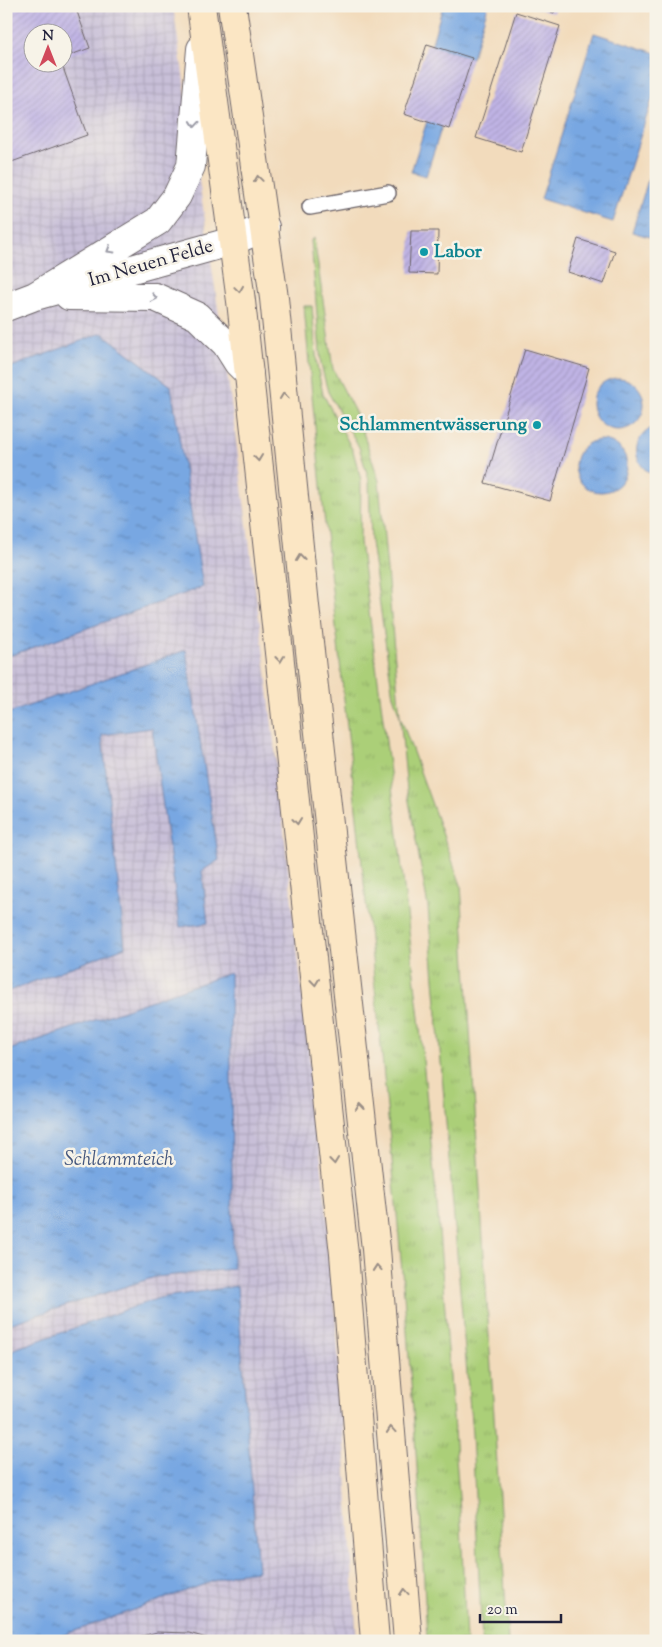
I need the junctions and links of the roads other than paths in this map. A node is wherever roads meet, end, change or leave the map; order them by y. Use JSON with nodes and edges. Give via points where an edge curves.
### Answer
{"nodes":[{"id":1,"x":232,"y":6,"type":"edge"},
{"id":2,"x":202,"y":15,"type":"edge"},
{"id":3,"x":388,"y":193,"type":"dead end"},
{"id":4,"x":310,"y":207,"type":"dead end"},
{"id":5,"x":265,"y":227,"type":"junction"},
{"id":6,"x":233,"y":241,"type":"junction"},
{"id":7,"x":36,"y":296,"type":"junction"},
{"id":8,"x":6,"y":307,"type":"edge"},
{"id":9,"x":249,"y":374,"type":"junction"},
{"id":10,"x":374,"y":1641,"type":"edge"},
{"id":11,"x":408,"y":1641,"type":"edge"}],
"edges":[{"from":5,"to":1,"type":"main road","one_way":true},
{"from":2,"to":6,"type":"main road"},
{"from":2,"to":7,"type":"street","name":"Im Neuen Felde","one_way":true,"via":[[191,166],[177,196],[158,221]]},
{"from":3,"to":4,"type":"lane"},
{"from":5,"to":6,"type":"street","name":"Im Neuen Felde"},
{"from":11,"to":5,"type":"main road","one_way":true,"via":[[376,1249]]},
{"from":6,"to":7,"type":"street","name":"Im Neuen Felde"},
{"from":6,"to":9,"type":"main road","one_way":true},
{"from":7,"to":8,"type":"street","name":"Im Neuen Felde"},
{"from":7,"to":9,"type":"street","name":"Im Neuen Felde","one_way":true,"via":[[155,297],[197,316],[226,344],[238,364]]},
{"from":9,"to":10,"type":"main road","one_way":true,"via":[[344,1254]]}]}
